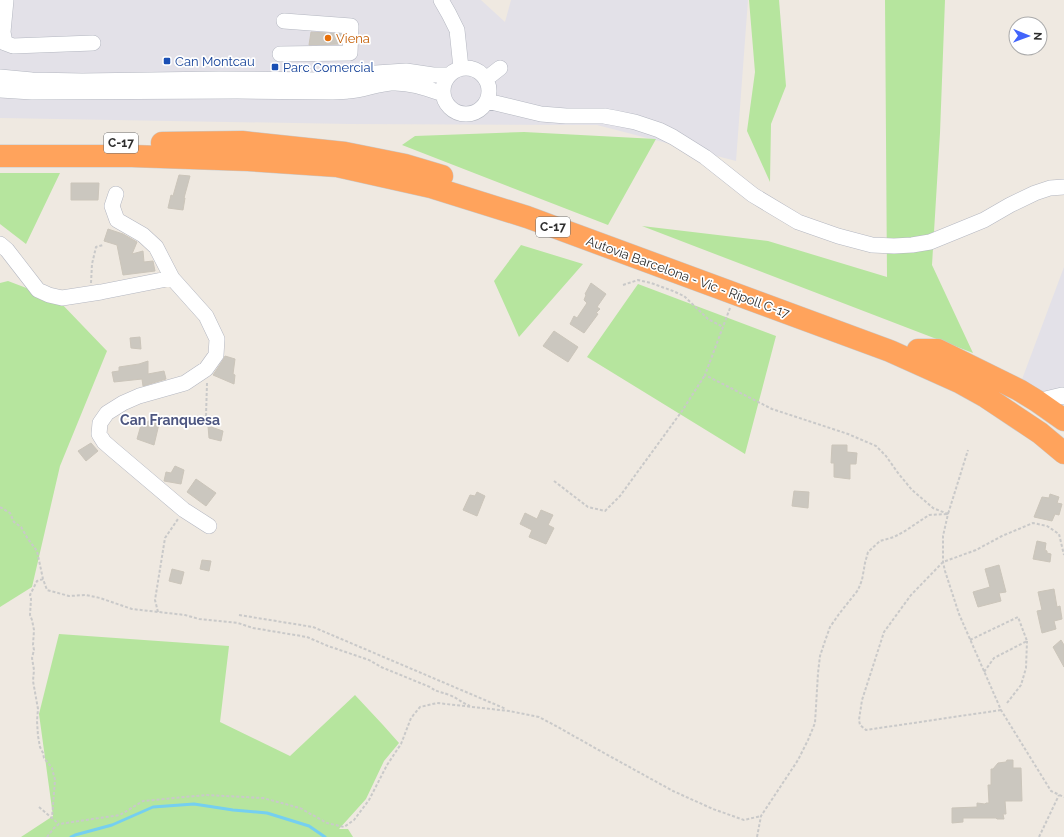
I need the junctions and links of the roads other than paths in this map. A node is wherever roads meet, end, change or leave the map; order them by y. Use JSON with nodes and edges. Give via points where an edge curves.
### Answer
{"nodes":[{"id":1,"x":6,"y":0,"type":"edge"},
{"id":2,"x":441,"y":0,"type":"edge"},
{"id":3,"x":284,"y":21,"type":"dead end"},
{"id":4,"x":93,"y":43,"type":"dead end"},
{"id":5,"x":280,"y":54,"type":"dead end"},
{"id":6,"x":500,"y":68,"type":"dead end"},
{"id":7,"x":455,"y":72,"type":"junction"},
{"id":8,"x":0,"y":77,"type":"edge"},
{"id":9,"x":486,"y":79,"type":"junction"},
{"id":10,"x":0,"y":90,"type":"edge"},
{"id":11,"x":442,"y":94,"type":"junction"},
{"id":12,"x":487,"y":101,"type":"junction"},
{"id":13,"x":0,"y":143,"type":"edge"},
{"id":14,"x":0,"y":156,"type":"edge"},
{"id":15,"x":1064,"y":188,"type":"edge"},
{"id":16,"x":116,"y":194,"type":"dead end"},
{"id":17,"x":0,"y":244,"type":"edge"},
{"id":18,"x":172,"y":278,"type":"junction"},
{"id":19,"x":918,"y":350,"type":"junction"},
{"id":20,"x":1064,"y":397,"type":"edge"},
{"id":21,"x":1037,"y":401,"type":"junction"},
{"id":22,"x":1064,"y":420,"type":"edge"},
{"id":23,"x":1064,"y":437,"type":"edge"},
{"id":24,"x":1064,"y":454,"type":"edge"},
{"id":25,"x":209,"y":526,"type":"dead end"}],
"edges":[{"from":1,"to":4,"type":"street","via":[[3,32],[5,43],[13,46]]},
{"from":2,"to":7,"type":"street","via":[[457,30]]},
{"from":3,"to":5,"type":"street","via":[[351,26],[350,53]]},
{"from":6,"to":9,"type":"street"},
{"from":7,"to":8,"type":"street","via":[[433,75],[406,70],[335,80],[82,81]]},
{"from":7,"to":9,"type":"street","via":[[471,68]]},
{"from":7,"to":11,"type":"street","via":[[445,81]]},
{"from":9,"to":12,"type":"street","via":[[489,86]]},
{"from":10,"to":11,"type":"street","via":[[349,92],[392,83],[420,86]]},
{"from":11,"to":12,"type":"street","via":[[449,108],[462,114],[477,112]]},
{"from":12,"to":15,"type":"street","via":[[541,114],[604,116],[658,130],[705,157],[753,195],[798,222],[872,245],[894,246],[930,242],[984,220],[1035,193],[1050,188]]},
{"from":13,"to":19,"type":"highway","name":"Autovia Barcelona - Vic - Ripoll C-17","number":"C-17","via":[[242,142],[345,153],[405,165],[532,204]]},
{"from":14,"to":24,"type":"highway","name":"Autovia Barcelona - Vic - Ripoll C-17","number":"C-17","via":[[140,156],[337,166],[431,187],[520,215],[890,351],[986,397],[1040,433]]},
{"from":16,"to":18,"type":"street","via":[[112,206],[117,220],[144,235],[156,247]]},
{"from":17,"to":18,"type":"street","via":[[38,290],[48,296],[62,298],[94,294]]},
{"from":18,"to":25,"type":"street","via":[[206,316],[217,339],[216,355],[206,370],[185,383],[139,396],[107,413],[100,423],[99,434],[104,442],[184,510]]},
{"from":19,"to":21,"type":"highway","via":[[938,350]]},
{"from":19,"to":23,"type":"highway","name":"Autovia Barcelona - Vic - Ripoll C-17","number":"C-17","via":[[1006,395]]},
{"from":20,"to":21,"type":"street","via":[[1062,395]]},
{"from":21,"to":22,"type":"highway"}]}
